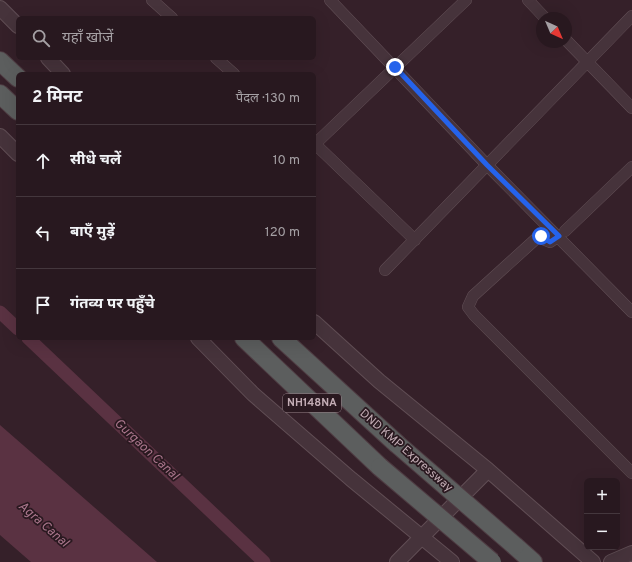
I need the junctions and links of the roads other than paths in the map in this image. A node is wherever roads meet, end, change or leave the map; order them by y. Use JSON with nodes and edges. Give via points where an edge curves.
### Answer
{"nodes":[{"id":1,"x":152,"y":0,"type":"edge"},
{"id":2,"x":330,"y":0,"type":"edge"},
{"id":3,"x":466,"y":0,"type":"edge"},
{"id":4,"x":528,"y":0,"type":"edge"},
{"id":5,"x":0,"y":8,"type":"edge"},
{"id":6,"x":539,"y":12,"type":"edge"},
{"id":7,"x":170,"y":16,"type":"edge"},
{"id":8,"x":632,"y":16,"type":"edge"},
{"id":9,"x":16,"y":24,"type":"edge"},
{"id":10,"x":572,"y":46,"type":"edge"},
{"id":11,"x":50,"y":60,"type":"edge"},
{"id":12,"x":218,"y":60,"type":"edge"},
{"id":13,"x":0,"y":61,"type":"edge"},
{"id":14,"x":588,"y":62,"type":"junction"},
{"id":15,"x":395,"y":67,"type":"junction"},
{"id":16,"x":61,"y":72,"type":"edge"},
{"id":17,"x":232,"y":72,"type":"edge"},
{"id":18,"x":16,"y":76,"type":"edge"},
{"id":19,"x":0,"y":94,"type":"edge"},
{"id":20,"x":632,"y":108,"type":"edge"},
{"id":21,"x":16,"y":109,"type":"edge"},
{"id":22,"x":0,"y":136,"type":"edge"},
{"id":23,"x":316,"y":143,"type":"edge"},
{"id":24,"x":316,"y":145,"type":"edge"},
{"id":25,"x":16,"y":152,"type":"edge"},
{"id":26,"x":487,"y":165,"type":"junction"},
{"id":27,"x":632,"y":167,"type":"edge"},
{"id":28,"x":562,"y":234,"type":"junction"},
{"id":29,"x":415,"y":240,"type":"junction"},
{"id":30,"x":386,"y":270,"type":"dead end"},
{"id":31,"x":632,"y":312,"type":"edge"},
{"id":32,"x":316,"y":324,"type":"edge"},
{"id":33,"x":200,"y":340,"type":"edge"},
{"id":34,"x":246,"y":340,"type":"edge"},
{"id":35,"x":283,"y":340,"type":"edge"},
{"id":36,"x":488,"y":470,"type":"junction"},
{"id":37,"x":632,"y":472,"type":"edge"},
{"id":38,"x":422,"y":537,"type":"junction"},
{"id":39,"x":632,"y":553,"type":"edge"},
{"id":40,"x":397,"y":562,"type":"edge"},
{"id":41,"x":452,"y":562,"type":"edge"},
{"id":42,"x":492,"y":562,"type":"edge"},
{"id":43,"x":533,"y":562,"type":"edge"},
{"id":44,"x":593,"y":562,"type":"edge"},
{"id":45,"x":611,"y":562,"type":"edge"}],
"edges":[{"from":1,"to":7,"type":"street"},
{"from":2,"to":15,"type":"street"},
{"from":3,"to":15,"type":"street"},
{"from":4,"to":6,"type":"street"},
{"from":5,"to":9,"type":"street"},
{"from":8,"to":14,"type":"street"},
{"from":10,"to":14,"type":"street"},
{"from":11,"to":16,"type":"street"},
{"from":12,"to":17,"type":"street"},
{"from":13,"to":18,"type":"highway"},
{"from":14,"to":20,"type":"street"},
{"from":14,"to":26,"type":"street"},
{"from":15,"to":23,"type":"street"},
{"from":15,"to":26,"type":"street"},
{"from":19,"to":21,"type":"highway"},
{"from":22,"to":25,"type":"street"},
{"from":24,"to":29,"type":"street"},
{"from":26,"to":28,"type":"street"},
{"from":26,"to":29,"type":"street"},
{"from":27,"to":28,"type":"street"},
{"from":28,"to":31,"type":"street"},
{"from":28,"to":37,"type":"street","via":[[550,242],[538,237],[473,296],[468,307]]},
{"from":29,"to":30,"type":"street"},
{"from":32,"to":36,"type":"street","via":[[379,381]]},
{"from":33,"to":38,"type":"street","via":[[253,394]]},
{"from":34,"to":42,"type":"highway","number":"NH148NA","bridge":true,"via":[[380,467]]},
{"from":35,"to":43,"type":"highway","name":"DND KMP Expressway","number":"NH148NA","bridge":true,"via":[[397,444]]},
{"from":36,"to":38,"type":"street"},
{"from":36,"to":44,"type":"street"},
{"from":38,"to":40,"type":"street"},
{"from":38,"to":41,"type":"street"},
{"from":39,"to":45,"type":"street"}]}
